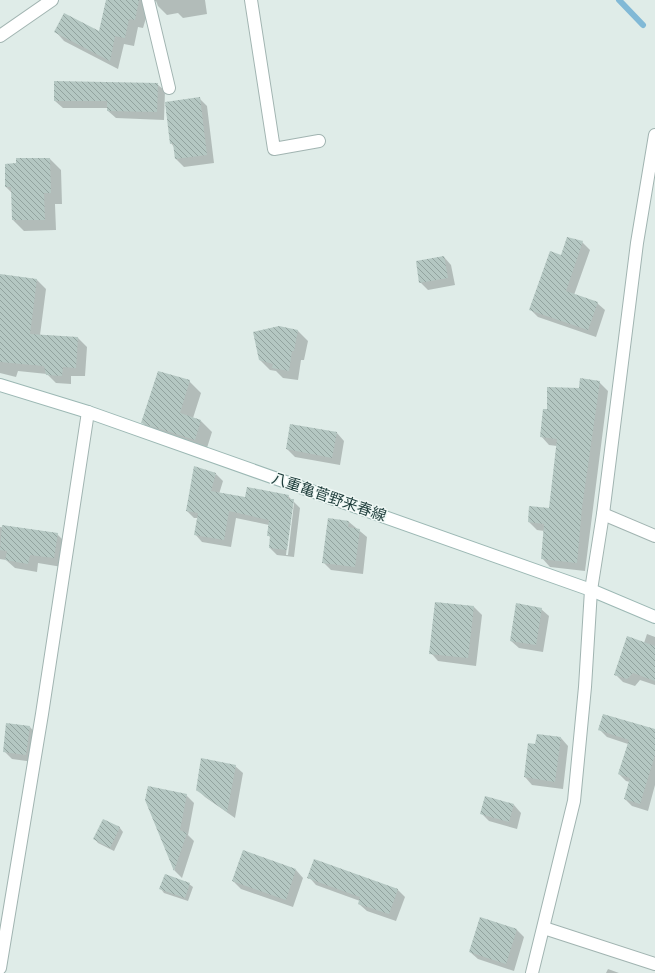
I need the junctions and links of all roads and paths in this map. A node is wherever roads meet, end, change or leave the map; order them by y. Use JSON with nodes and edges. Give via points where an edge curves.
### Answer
{"nodes":[{"id":1,"x":52,"y":0,"type":"edge"},
{"id":2,"x":148,"y":0,"type":"edge"},
{"id":3,"x":251,"y":0,"type":"edge"},
{"id":4,"x":0,"y":36,"type":"edge"},
{"id":5,"x":169,"y":88,"type":"dead end"},
{"id":6,"x":655,"y":135,"type":"edge"},
{"id":7,"x":319,"y":141,"type":"dead end"},
{"id":8,"x":0,"y":385,"type":"edge"},
{"id":9,"x":88,"y":412,"type":"junction"},
{"id":10,"x":603,"y":514,"type":"junction"},
{"id":11,"x":655,"y":536,"type":"edge"},
{"id":12,"x":591,"y":590,"type":"junction"},
{"id":13,"x":655,"y":617,"type":"edge"},
{"id":14,"x":544,"y":928,"type":"junction"},
{"id":15,"x":655,"y":964,"type":"edge"},
{"id":16,"x":0,"y":968,"type":"edge"},
{"id":17,"x":532,"y":973,"type":"edge"}],
"edges":[{"from":1,"to":4,"type":"street"},
{"from":2,"to":5,"type":"street"},
{"from":3,"to":7,"type":"street","via":[[274,149]]},
{"from":6,"to":10,"type":"street","via":[[637,243]]},
{"from":8,"to":9,"type":"street","name":"八重亀菅野来春線"},
{"from":9,"to":12,"type":"street","name":"八重亀菅野来春線"},
{"from":9,"to":16,"type":"street","via":[[41,722]]},
{"from":10,"to":11,"type":"street"},
{"from":10,"to":12,"type":"street"},
{"from":12,"to":13,"type":"street","name":"八重亀菅野来春線"},
{"from":12,"to":14,"type":"street","via":[[574,802]]},
{"from":14,"to":15,"type":"street"},
{"from":14,"to":17,"type":"street"}]}
